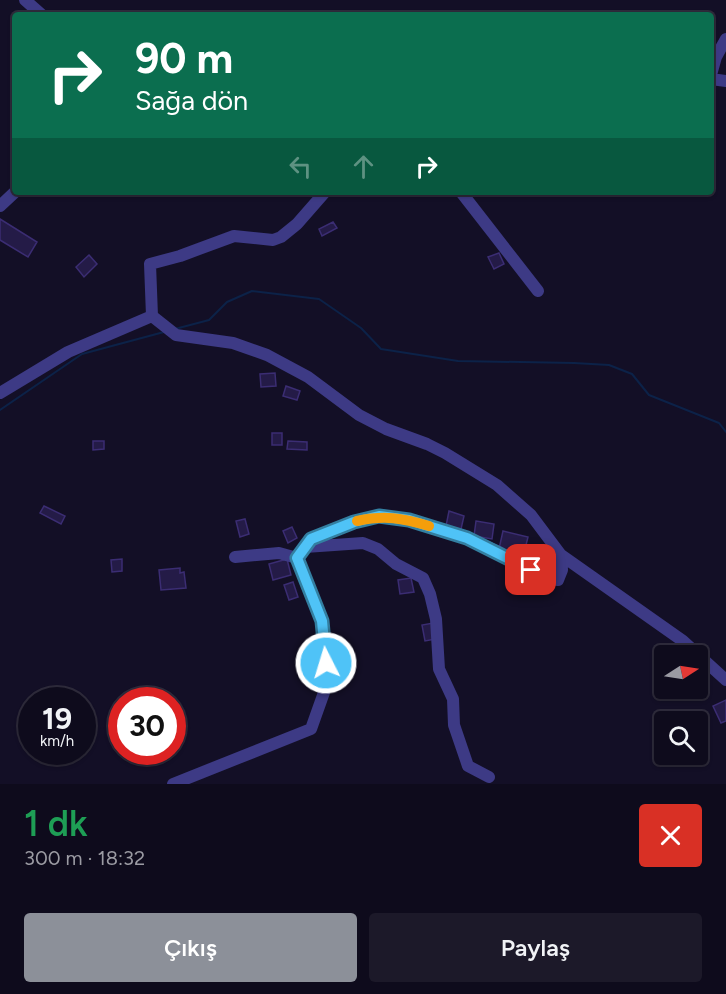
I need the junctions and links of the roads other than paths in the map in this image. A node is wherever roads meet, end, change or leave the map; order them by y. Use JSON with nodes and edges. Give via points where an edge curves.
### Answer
{"nodes":[{"id":1,"x":25,"y":0,"type":"edge"},
{"id":2,"x":39,"y":12,"type":"edge"},
{"id":3,"x":726,"y":39,"type":"edge"},
{"id":4,"x":714,"y":64,"type":"edge"},
{"id":5,"x":12,"y":195,"type":"edge"},
{"id":6,"x":322,"y":195,"type":"edge"},
{"id":7,"x":463,"y":195,"type":"edge"},
{"id":8,"x":0,"y":206,"type":"edge"},
{"id":9,"x":538,"y":291,"type":"dead end"},
{"id":10,"x":152,"y":316,"type":"junction"},
{"id":11,"x":0,"y":393,"type":"edge"},
{"id":12,"x":306,"y":547,"type":"junction"},
{"id":13,"x":561,"y":555,"type":"junction"},
{"id":14,"x":235,"y":556,"type":"dead end"},
{"id":15,"x":297,"y":558,"type":"junction"},
{"id":16,"x":726,"y":680,"type":"edge"},
{"id":17,"x":489,"y":777,"type":"dead end"},
{"id":18,"x":172,"y":784,"type":"edge"}],
"edges":[{"from":1,"to":2,"type":"street"},
{"from":3,"to":4,"type":"street"},
{"from":5,"to":8,"type":"street"},
{"from":6,"to":10,"type":"street","via":[[282,237],[273,240],[234,236],[150,264]]},
{"from":7,"to":9,"type":"street"},
{"from":10,"to":11,"type":"street","via":[[68,352]]},
{"from":10,"to":13,"type":"street","via":[[170,330],[202,340],[233,343],[267,355],[308,377],[359,415],[445,453],[497,485],[531,515]]},
{"from":12,"to":13,"type":"street","via":[[311,539],[379,516],[409,520],[467,538],[542,579],[558,580]]},
{"from":12,"to":15,"type":"street"},
{"from":12,"to":17,"type":"street","via":[[363,543],[423,578],[436,619],[439,669],[453,699],[454,724],[468,766]]},
{"from":13,"to":16,"type":"street","via":[[683,641]]},
{"from":14,"to":15,"type":"street","via":[[279,553]]},
{"from":15,"to":18,"type":"street","via":[[322,621],[327,673],[327,684],[311,729]]}]}
